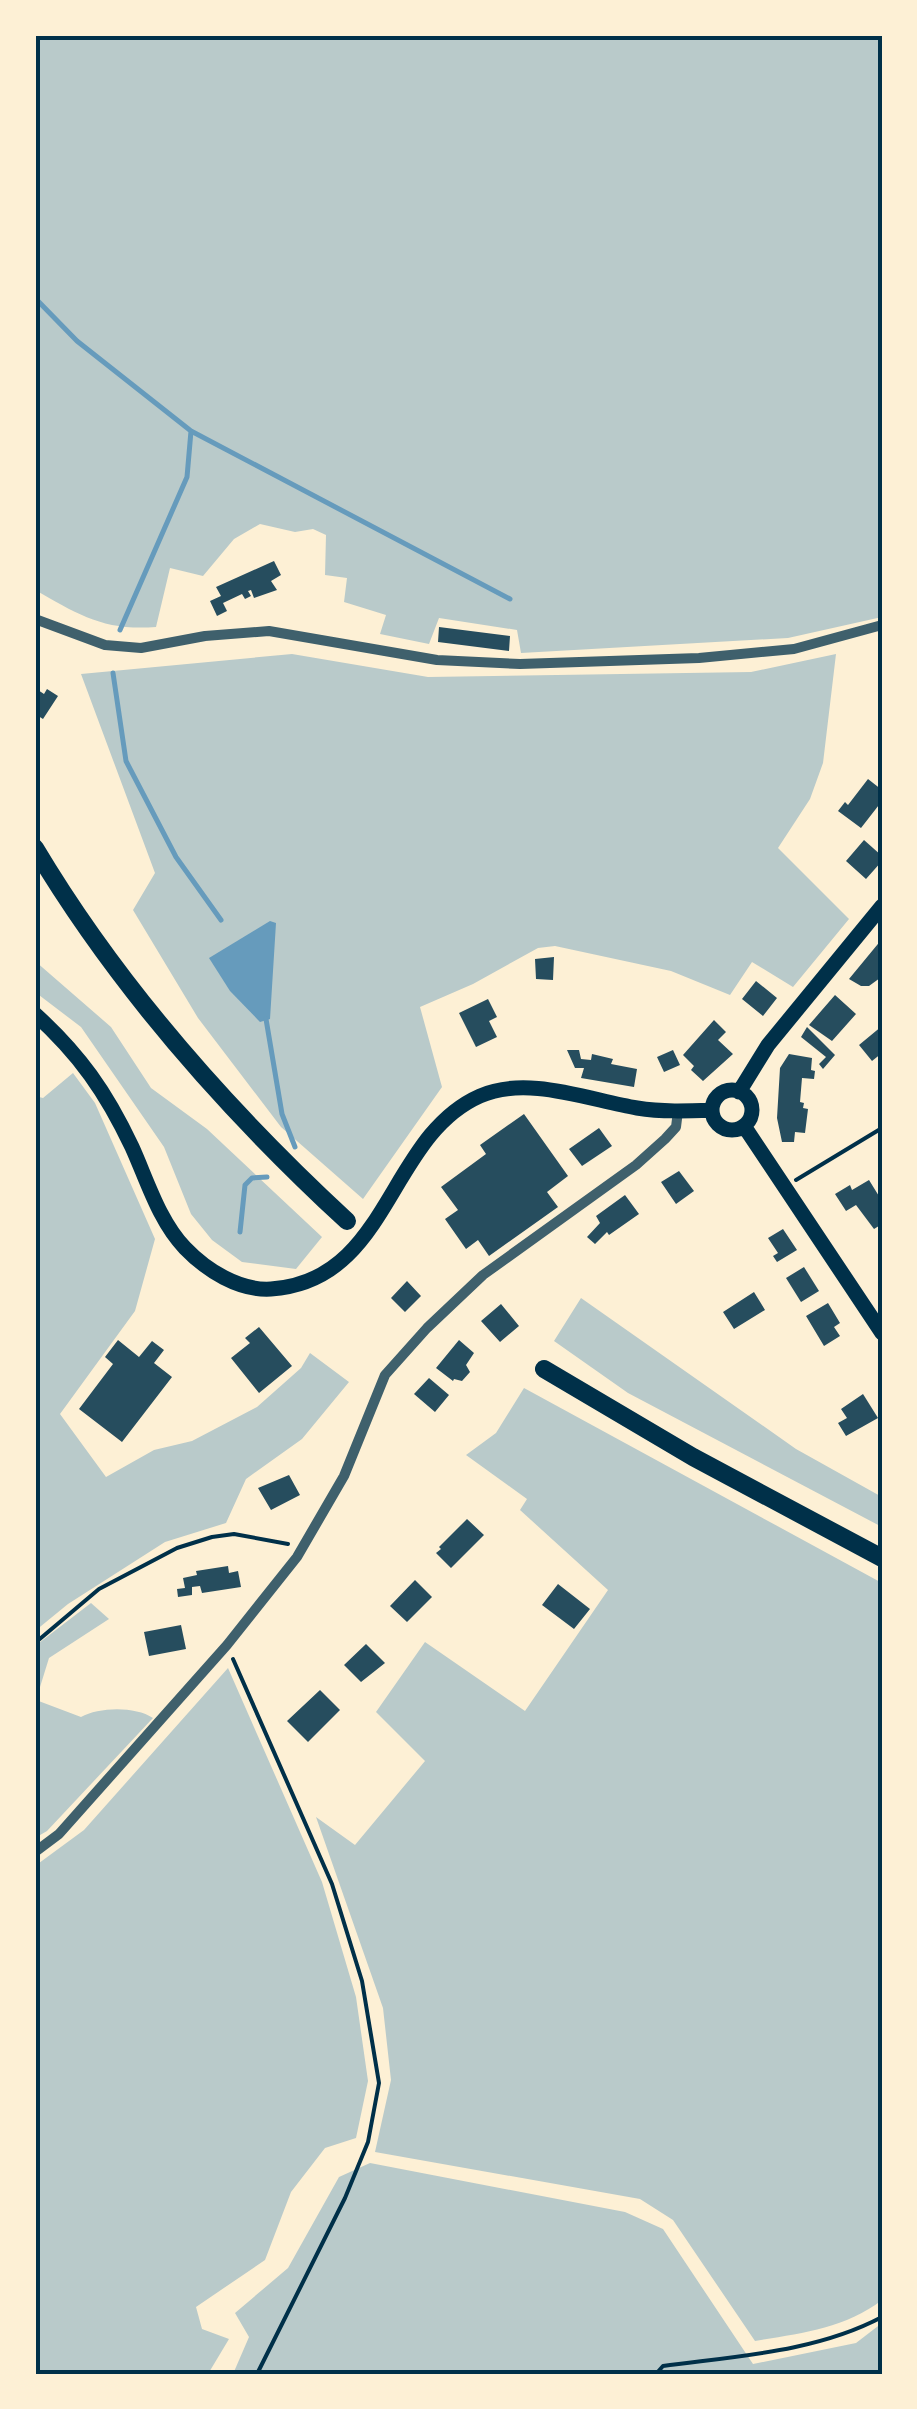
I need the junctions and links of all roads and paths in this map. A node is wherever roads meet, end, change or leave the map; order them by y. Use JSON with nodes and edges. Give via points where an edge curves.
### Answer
{"nodes":[{"id":1,"x":35,"y":619,"type":"edge"},
{"id":2,"x":882,"y":625,"type":"edge"},
{"id":3,"x":35,"y":848,"type":"edge"},
{"id":4,"x":882,"y":906,"type":"edge"},
{"id":5,"x":35,"y":1014,"type":"edge"},
{"id":6,"x":739,"y":1092,"type":"junction"},
{"id":7,"x":712,"y":1110,"type":"junction"},
{"id":8,"x":678,"y":1112,"type":"junction"},
{"id":9,"x":744,"y":1126,"type":"junction"},
{"id":10,"x":882,"y":1128,"type":"edge"},
{"id":11,"x":786,"y":1186,"type":"junction"},
{"id":12,"x":347,"y":1221,"type":"dead end"},
{"id":13,"x":882,"y":1333,"type":"edge"},
{"id":14,"x":544,"y":1369,"type":"dead end"},
{"id":15,"x":302,"y":1548,"type":"junction"},
{"id":16,"x":882,"y":1558,"type":"edge"},
{"id":17,"x":35,"y":1643,"type":"edge"},
{"id":18,"x":227,"y":1645,"type":"junction"},
{"id":19,"x":35,"y":1852,"type":"edge"},
{"id":20,"x":882,"y":2317,"type":"edge"},
{"id":21,"x":257,"y":2374,"type":"edge"},
{"id":22,"x":656,"y":2374,"type":"edge"}],
"edges":[{"from":1,"to":2,"type":"street","via":[[106,645],[141,648],[269,631],[436,660],[520,664],[794,648]]},
{"from":3,"to":12,"type":"main road","via":[[172,1036],[240,1116]]},
{"from":4,"to":6,"type":"main road","via":[[768,1044]]},
{"from":5,"to":8,"type":"main road","via":[[72,1048],[108,1100],[184,1246],[222,1278],[263,1290],[325,1275],[350,1253],[434,1131],[483,1094],[548,1090]]},
{"from":6,"to":7,"type":"main road","via":[[721,1094]]},
{"from":6,"to":9,"type":"main road","via":[[752,1110]]},
{"from":7,"to":8,"type":"main road"},
{"from":7,"to":9,"type":"main road","via":[[721,1127]]},
{"from":8,"to":15,"type":"street","via":[[666,1139],[482,1275],[385,1375],[344,1476]]},
{"from":9,"to":11,"type":"main road"},
{"from":10,"to":11,"type":"path"},
{"from":11,"to":13,"type":"main road"},
{"from":14,"to":16,"type":"main road"},
{"from":15,"to":17,"type":"path","via":[[234,1534],[177,1548],[99,1588]]},
{"from":15,"to":18,"type":"street"},
{"from":18,"to":19,"type":"street","via":[[59,1834]]},
{"from":18,"to":21,"type":"path","via":[[332,1884],[362,1981],[379,2084],[368,2142]]},
{"from":20,"to":22,"type":"path","via":[[852,2333],[664,2366]]}]}
